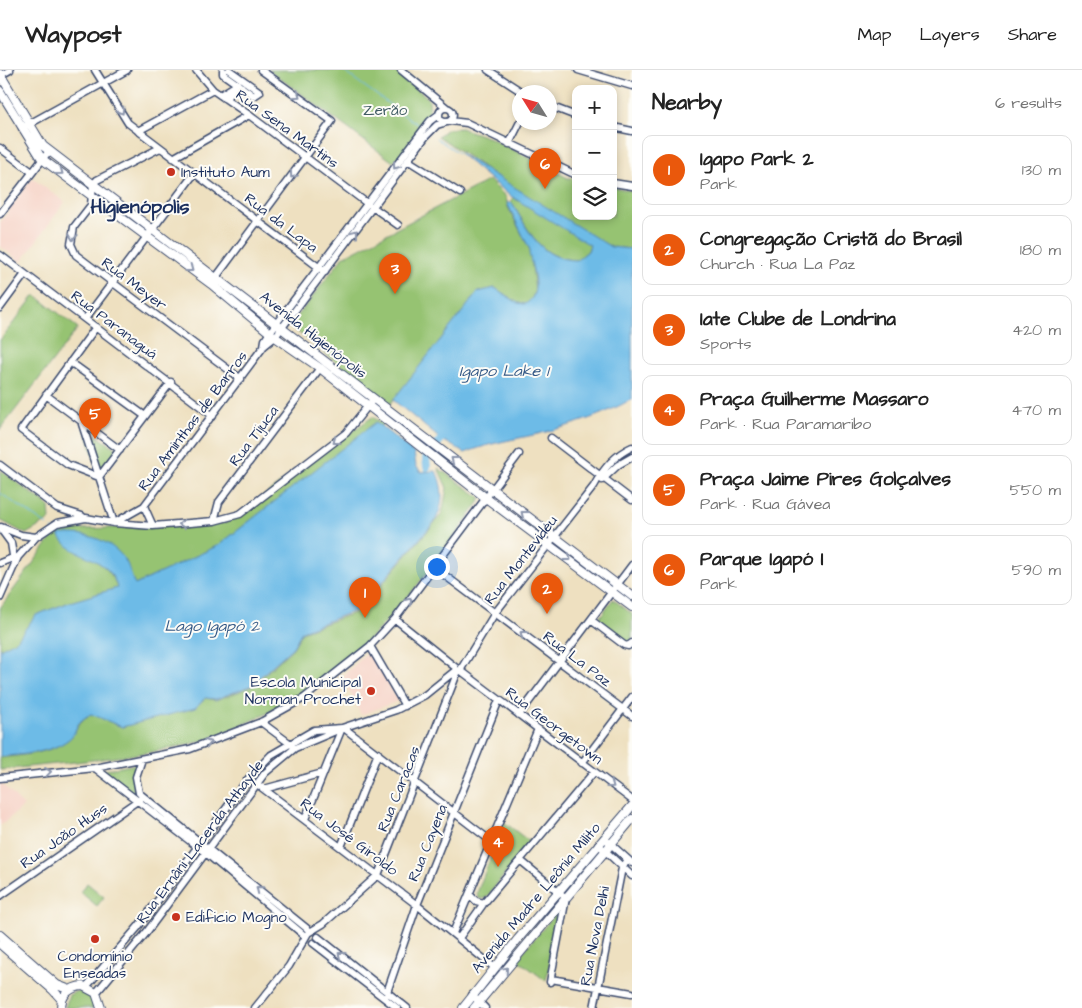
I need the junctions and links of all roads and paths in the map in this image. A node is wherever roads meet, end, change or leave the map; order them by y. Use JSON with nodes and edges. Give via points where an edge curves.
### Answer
{"nodes":[{"id":1,"x":10,"y":70,"type":"edge"},
{"id":2,"x":95,"y":70,"type":"edge"},
{"id":3,"x":127,"y":70,"type":"edge"},
{"id":4,"x":196,"y":70,"type":"edge"},
{"id":5,"x":223,"y":70,"type":"edge"},
{"id":6,"x":229,"y":70,"type":"edge"},
{"id":7,"x":261,"y":70,"type":"edge"},
{"id":8,"x":401,"y":70,"type":"edge"},
{"id":9,"x":488,"y":70,"type":"edge"},
{"id":10,"x":578,"y":70,"type":"edge"},
{"id":11,"x":0,"y":75,"type":"edge"},
{"id":12,"x":103,"y":82,"type":"junction"},
{"id":13,"x":240,"y":86,"type":"junction"},
{"id":14,"x":512,"y":86,"type":"edge"},
{"id":15,"x":632,"y":86,"type":"edge"},
{"id":16,"x":212,"y":90,"type":"junction"},
{"id":17,"x":0,"y":91,"type":"edge"},
{"id":18,"x":222,"y":96,"type":"junction"},
{"id":19,"x":449,"y":109,"type":"junction"},
{"id":20,"x":557,"y":109,"type":"edge"},
{"id":21,"x":572,"y":114,"type":"edge"},
{"id":22,"x":250,"y":115,"type":"junction"},
{"id":23,"x":438,"y":115,"type":"junction"},
{"id":24,"x":448,"y":122,"type":"junction"},
{"id":25,"x":467,"y":123,"type":"junction"},
{"id":26,"x":26,"y":126,"type":"junction"},
{"id":27,"x":617,"y":128,"type":"edge"},
{"id":28,"x":516,"y":130,"type":"edge"},
{"id":29,"x":138,"y":131,"type":"junction"},
{"id":30,"x":632,"y":132,"type":"edge"},
{"id":31,"x":508,"y":144,"type":"junction"},
{"id":32,"x":0,"y":148,"type":"edge"},
{"id":33,"x":160,"y":148,"type":"junction"},
{"id":34,"x":50,"y":151,"type":"junction"},
{"id":35,"x":173,"y":158,"type":"junction"},
{"id":36,"x":305,"y":158,"type":"junction"},
{"id":37,"x":42,"y":159,"type":"junction"},
{"id":38,"x":408,"y":161,"type":"junction"},
{"id":39,"x":32,"y":172,"type":"junction"},
{"id":40,"x":572,"y":173,"type":"edge"},
{"id":41,"x":194,"y":174,"type":"junction"},
{"id":42,"x":617,"y":183,"type":"edge"},
{"id":43,"x":93,"y":184,"type":"junction"},
{"id":44,"x":632,"y":186,"type":"edge"},
{"id":45,"x":460,"y":193,"type":"dead end"},
{"id":46,"x":91,"y":194,"type":"junction"},
{"id":47,"x":371,"y":206,"type":"junction"},
{"id":48,"x":0,"y":214,"type":"edge"},
{"id":49,"x":259,"y":221,"type":"junction"},
{"id":50,"x":398,"y":226,"type":"dead end"},
{"id":51,"x":149,"y":233,"type":"junction"},
{"id":52,"x":0,"y":255,"type":"edge"},
{"id":53,"x":322,"y":270,"type":"junction"},
{"id":54,"x":25,"y":274,"type":"junction"},
{"id":55,"x":216,"y":277,"type":"junction"},
{"id":56,"x":112,"y":282,"type":"junction"},
{"id":57,"x":211,"y":284,"type":"junction"},
{"id":58,"x":0,"y":308,"type":"edge"},
{"id":59,"x":84,"y":319,"type":"junction"},
{"id":60,"x":96,"y":327,"type":"junction"},
{"id":61,"x":278,"y":327,"type":"junction"},
{"id":62,"x":272,"y":335,"type":"junction"},
{"id":63,"x":70,"y":362,"type":"junction"},
{"id":64,"x":320,"y":368,"type":"junction"},
{"id":65,"x":240,"y":379,"type":"junction"},
{"id":66,"x":171,"y":382,"type":"junction"},
{"id":67,"x":46,"y":395,"type":"junction"},
{"id":68,"x":371,"y":402,"type":"junction"},
{"id":69,"x":144,"y":416,"type":"junction"},
{"id":70,"x":213,"y":416,"type":"junction"},
{"id":71,"x":82,"y":424,"type":"junction"},
{"id":72,"x":551,"y":438,"type":"dead end"},
{"id":73,"x":632,"y":448,"type":"edge"},
{"id":74,"x":120,"y":450,"type":"junction"},
{"id":75,"x":519,"y":454,"type":"dead end"},
{"id":76,"x":632,"y":456,"type":"edge"},
{"id":77,"x":613,"y":459,"type":"junction"},
{"id":78,"x":618,"y":464,"type":"junction"},
{"id":79,"x":0,"y":465,"type":"edge"},
{"id":80,"x":99,"y":477,"type":"junction"},
{"id":81,"x":602,"y":477,"type":"junction"},
{"id":82,"x":493,"y":490,"type":"junction"},
{"id":83,"x":486,"y":498,"type":"junction"},
{"id":84,"x":632,"y":500,"type":"edge"},
{"id":85,"x":144,"y":506,"type":"junction"},
{"id":86,"x":58,"y":508,"type":"junction"},
{"id":87,"x":86,"y":518,"type":"junction"},
{"id":88,"x":214,"y":521,"type":"junction"},
{"id":89,"x":114,"y":523,"type":"junction"},
{"id":90,"x":56,"y":524,"type":"junction"},
{"id":91,"x":153,"y":526,"type":"junction"},
{"id":92,"x":0,"y":527,"type":"edge"},
{"id":93,"x":38,"y":536,"type":"junction"},
{"id":94,"x":552,"y":541,"type":"junction"},
{"id":95,"x":15,"y":557,"type":"junction"},
{"id":96,"x":0,"y":562,"type":"edge"},
{"id":97,"x":632,"y":565,"type":"edge"},
{"id":98,"x":14,"y":566,"type":"junction"},
{"id":99,"x":435,"y":568,"type":"junction"},
{"id":100,"x":614,"y":588,"type":"junction"},
{"id":101,"x":632,"y":596,"type":"edge"},
{"id":102,"x":0,"y":598,"type":"edge"},
{"id":103,"x":632,"y":607,"type":"edge"},
{"id":104,"x":495,"y":613,"type":"junction"},
{"id":105,"x":395,"y":619,"type":"junction"},
{"id":106,"x":591,"y":620,"type":"junction"},
{"id":107,"x":632,"y":642,"type":"edge"},
{"id":108,"x":370,"y":646,"type":"junction"},
{"id":109,"x":560,"y":661,"type":"junction"},
{"id":110,"x":458,"y":669,"type":"junction"},
{"id":111,"x":632,"y":697,"type":"edge"},
{"id":112,"x":499,"y":700,"type":"junction"},
{"id":113,"x":405,"y":706,"type":"junction"},
{"id":114,"x":622,"y":709,"type":"junction"},
{"id":115,"x":519,"y":715,"type":"junction"},
{"id":116,"x":632,"y":716,"type":"edge"},
{"id":117,"x":261,"y":722,"type":"junction"},
{"id":118,"x":343,"y":728,"type":"junction"},
{"id":119,"x":538,"y":730,"type":"junction"},
{"id":120,"x":290,"y":742,"type":"junction"},
{"id":121,"x":295,"y":748,"type":"junction"},
{"id":122,"x":378,"y":753,"type":"junction"},
{"id":123,"x":142,"y":759,"type":"junction"},
{"id":124,"x":582,"y":763,"type":"junction"},
{"id":125,"x":95,"y":768,"type":"junction"},
{"id":126,"x":594,"y":772,"type":"junction"},
{"id":127,"x":323,"y":773,"type":"junction"},
{"id":128,"x":0,"y":778,"type":"edge"},
{"id":129,"x":415,"y":782,"type":"junction"},
{"id":130,"x":257,"y":784,"type":"junction"},
{"id":131,"x":264,"y":789,"type":"junction"},
{"id":132,"x":140,"y":798,"type":"junction"},
{"id":133,"x":632,"y":800,"type":"edge"},
{"id":134,"x":632,"y":806,"type":"edge"},
{"id":135,"x":454,"y":812,"type":"junction"},
{"id":136,"x":305,"y":819,"type":"junction"},
{"id":137,"x":632,"y":819,"type":"edge"},
{"id":138,"x":491,"y":841,"type":"junction"},
{"id":139,"x":607,"y":841,"type":"junction"},
{"id":140,"x":598,"y":844,"type":"junction"},
{"id":141,"x":200,"y":845,"type":"junction"},
{"id":142,"x":341,"y":847,"type":"junction"},
{"id":143,"x":604,"y":851,"type":"junction"},
{"id":144,"x":208,"y":852,"type":"junction"},
{"id":145,"x":520,"y":860,"type":"junction"},
{"id":146,"x":630,"y":861,"type":"edge"},
{"id":147,"x":622,"y":868,"type":"junction"},
{"id":148,"x":378,"y":875,"type":"junction"},
{"id":149,"x":632,"y":876,"type":"edge"},
{"id":150,"x":558,"y":891,"type":"junction"},
{"id":151,"x":470,"y":895,"type":"junction"},
{"id":152,"x":0,"y":896,"type":"edge"},
{"id":153,"x":566,"y":898,"type":"junction"},
{"id":154,"x":484,"y":903,"type":"junction"},
{"id":155,"x":417,"y":905,"type":"junction"},
{"id":156,"x":138,"y":927,"type":"junction"},
{"id":157,"x":314,"y":933,"type":"junction"},
{"id":158,"x":453,"y":933,"type":"junction"},
{"id":159,"x":146,"y":934,"type":"junction"},
{"id":160,"x":0,"y":935,"type":"edge"},
{"id":161,"x":459,"y":938,"type":"junction"},
{"id":162,"x":308,"y":940,"type":"junction"},
{"id":163,"x":0,"y":944,"type":"edge"},
{"id":164,"x":495,"y":968,"type":"junction"},
{"id":165,"x":598,"y":986,"type":"junction"},
{"id":166,"x":86,"y":987,"type":"junction"},
{"id":167,"x":70,"y":990,"type":"junction"},
{"id":168,"x":96,"y":993,"type":"junction"},
{"id":169,"x":632,"y":993,"type":"edge"},
{"id":170,"x":386,"y":995,"type":"junction"},
{"id":171,"x":472,"y":995,"type":"junction"},
{"id":172,"x":61,"y":1004,"type":"edge"},
{"id":173,"x":479,"y":1006,"type":"edge"},
{"id":174,"x":101,"y":1008,"type":"edge"},
{"id":175,"x":255,"y":1008,"type":"edge"},
{"id":176,"x":397,"y":1008,"type":"edge"},
{"id":177,"x":406,"y":1008,"type":"edge"},
{"id":178,"x":463,"y":1008,"type":"edge"},
{"id":179,"x":594,"y":1008,"type":"edge"}],
"edges":[{"from":1,"to":11,"type":"street"},
{"from":2,"to":12,"type":"street","name":"Rua da Lapa"},
{"from":3,"to":12,"type":"street"},
{"from":4,"to":16,"type":"street","name":"Rua Sena Martins"},
{"from":5,"to":13,"type":"street","via":[[223,74]]},
{"from":6,"to":13,"type":"street","via":[[260,92],[256,96]]},
{"from":7,"to":36,"type":"street","one_way":true,"via":[[332,121]]},
{"from":8,"to":19,"type":"street"},
{"from":9,"to":14,"type":"street"},
{"from":10,"to":15,"type":"street"},
{"from":11,"to":26,"type":"main road","name":"Avenida Higienópolis"},
{"from":12,"to":26,"type":"street"},
{"from":12,"to":29,"type":"street","name":"Rua da Lapa","one_way":true,"via":[[128,123]]},
{"from":13,"to":18,"type":"street"},
{"from":16,"to":18,"type":"street","name":"Rua Sena Martins"},
{"from":16,"to":29,"type":"street"},
{"from":17,"to":26,"type":"main road","name":"Avenida Higienópolis"},
{"from":18,"to":22,"type":"street","name":"Rua Sena Martins"},
{"from":19,"to":23,"type":"street","via":[[442,109]]},
{"from":19,"to":24,"type":"street","via":[[453,115]]},
{"from":19,"to":25,"type":"street"},
{"from":20,"to":21,"type":"street"},
{"from":22,"to":35,"type":"street"},
{"from":22,"to":36,"type":"street","name":"Rua Sena Martins"},
{"from":23,"to":24,"type":"street","via":[[441,121]]},
{"from":23,"to":47,"type":"street","name":"Rua Aminthas de Barros","one_way":true,"via":[[430,121]]},
{"from":24,"to":25,"type":"street"},
{"from":24,"to":38,"type":"street","name":"Rua Aminthas de Barros","via":[[431,130]]},
{"from":25,"to":31,"type":"street"},
{"from":26,"to":34,"type":"main road","name":"Avenida Higienópolis"},
{"from":26,"to":37,"type":"main road","name":"Avenida Higienópolis"},
{"from":27,"to":30,"type":"street"},
{"from":28,"to":31,"type":"street"},
{"from":29,"to":33,"type":"street","name":"Rua da Lapa"},
{"from":31,"to":40,"type":"street"},
{"from":32,"to":39,"type":"street"},
{"from":33,"to":35,"type":"street","name":"Rua da Lapa"},
{"from":33,"to":43,"type":"street"},
{"from":34,"to":37,"type":"street"},
{"from":34,"to":43,"type":"main road","name":"Avenida Higienópolis"},
{"from":35,"to":41,"type":"street","name":"Rua da Lapa"},
{"from":36,"to":47,"type":"street","name":"Rua Sena Martins"},
{"from":36,"to":49,"type":"street","one_way":true},
{"from":37,"to":39,"type":"street"},
{"from":37,"to":46,"type":"main road","name":"Avenida Higienópolis","one_way":true},
{"from":38,"to":45,"type":"street"},
{"from":38,"to":47,"type":"street","name":"Rua Aminthas de Barros"},
{"from":39,"to":48,"type":"street"},
{"from":41,"to":49,"type":"street","name":"Rua da Lapa"},
{"from":41,"to":51,"type":"street"},
{"from":42,"to":44,"type":"street"},
{"from":43,"to":46,"type":"street","name":"Rua Meyer"},
{"from":43,"to":51,"type":"main road","name":"Avenida Higienópolis"},
{"from":46,"to":51,"type":"main road","name":"Avenida Higienópolis"},
{"from":46,"to":56,"type":"street","name":"Rua Meyer","one_way":true,"via":[[91,204],[74,226],[71,244],[76,255]]},
{"from":47,"to":50,"type":"street","name":"Rua Sena Martins"},
{"from":47,"to":53,"type":"street","name":"Rua Aminthas de Barros"},
{"from":49,"to":53,"type":"street","name":"Rua da Lapa"},
{"from":49,"to":55,"type":"street"},
{"from":51,"to":55,"type":"main road","name":"Avenida Higienópolis"},
{"from":51,"to":56,"type":"street"},
{"from":51,"to":57,"type":"main road","name":"Avenida Higienópolis","one_way":true},
{"from":52,"to":54,"type":"street","name":"Rua Paranaguá"},
{"from":53,"to":61,"type":"street","name":"Rua Aminthas de Barros"},
{"from":54,"to":58,"type":"street"},
{"from":54,"to":59,"type":"street","name":"Rua Paranaguá"},
{"from":55,"to":57,"type":"street"},
{"from":55,"to":61,"type":"main road","name":"Avenida Higienópolis"},
{"from":56,"to":59,"type":"street"},
{"from":56,"to":65,"type":"street","name":"Rua Meyer"},
{"from":57,"to":62,"type":"main road","name":"Avenida Higienópolis"},
{"from":59,"to":60,"type":"street","name":"Rua Paranaguá"},
{"from":60,"to":63,"type":"street"},
{"from":60,"to":66,"type":"street","name":"Rua Paranaguá"},
{"from":61,"to":62,"type":"street","name":"Rua Aminthas de Barros"},
{"from":61,"to":68,"type":"main road","name":"Avenida Higienópolis"},
{"from":62,"to":64,"type":"main road","name":"Avenida Higienópolis"},
{"from":62,"to":65,"type":"street","name":"Rua Aminthas de Barros"},
{"from":63,"to":67,"type":"street"},
{"from":63,"to":69,"type":"street"},
{"from":64,"to":68,"type":"main road","name":"Avenida Higienópolis"},
{"from":64,"to":88,"type":"street","name":"Rua Tijuca","via":[[219,502]]},
{"from":65,"to":70,"type":"street","name":"Rua Aminthas de Barros"},
{"from":66,"to":69,"type":"street"},
{"from":66,"to":70,"type":"street","name":"Rua Paranaguá"},
{"from":67,"to":71,"type":"street"},
{"from":67,"to":80,"type":"street","via":[[21,430],[68,465]]},
{"from":82,"to":68,"type":"main road","name":"Avenida Higienópolis","one_way":true},
{"from":68,"to":83,"type":"main road","name":"Avenida Higienópolis"},
{"from":68,"to":88,"type":"street","one_way":true,"via":[[346,434],[260,500],[240,514]]},
{"from":69,"to":74,"type":"street"},
{"from":70,"to":85,"type":"street","name":"Rua Aminthas de Barros"},
{"from":71,"to":74,"type":"street"},
{"from":71,"to":80,"type":"street"},
{"from":72,"to":81,"type":"street"},
{"from":73,"to":77,"type":"street"},
{"from":74,"to":80,"type":"street"},
{"from":75,"to":82,"type":"street"},
{"from":76,"to":78,"type":"street"},
{"from":77,"to":78,"type":"street"},
{"from":77,"to":81,"type":"street"},
{"from":78,"to":81,"type":"street"},
{"from":79,"to":86,"type":"street"},
{"from":80,"to":89,"type":"street"},
{"from":81,"to":84,"type":"street"},
{"from":81,"to":94,"type":"street","name":"Rua Montevidéu"},
{"from":82,"to":83,"type":"street"},
{"from":94,"to":82,"type":"main road","name":"Avenida Higienópolis","one_way":true},
{"from":83,"to":94,"type":"main road","name":"Avenida Higienópolis"},
{"from":83,"to":99,"type":"street"},
{"from":85,"to":89,"type":"street","name":"Rua Aminthas de Barros"},
{"from":85,"to":91,"type":"street"},
{"from":86,"to":87,"type":"street"},
{"from":86,"to":90,"type":"street"},
{"from":87,"to":89,"type":"street"},
{"from":87,"to":90,"type":"street"},
{"from":88,"to":91,"type":"street","one_way":true},
{"from":89,"to":91,"type":"street"},
{"from":90,"to":93,"type":"street"},
{"from":92,"to":93,"type":"street","via":[[21,535]]},
{"from":92,"to":95,"type":"street","via":[[11,543]]},
{"from":93,"to":98,"type":"street"},
{"from":94,"to":100,"type":"main road","name":"Avenida Higienópolis"},
{"from":94,"to":104,"type":"street","name":"Rua Montevidéu"},
{"from":95,"to":96,"type":"street"},
{"from":95,"to":98,"type":"street"},
{"from":97,"to":100,"type":"street"},
{"from":98,"to":102,"type":"street"},
{"from":99,"to":104,"type":"street","name":"Rua La Paz"},
{"from":105,"to":99,"type":"street","one_way":true},
{"from":100,"to":101,"type":"main road","name":"Avenida Higienópolis"},
{"from":100,"to":103,"type":"main road","name":"Avenida Higienópolis"},
{"from":100,"to":106,"type":"street"},
{"from":109,"to":104,"type":"street","name":"Rua La Paz","one_way":true},
{"from":104,"to":110,"type":"street","name":"Rua Montevidéu"},
{"from":105,"to":108,"type":"street"},
{"from":105,"to":110,"type":"street","name":"Rua Georgetown"},
{"from":106,"to":107,"type":"street","via":[[624,645]]},
{"from":106,"to":109,"type":"street"},
{"from":108,"to":113,"type":"street"},
{"from":108,"to":117,"type":"street","via":[[304,698]]},
{"from":109,"to":114,"type":"street","name":"Rua La Paz"},
{"from":109,"to":115,"type":"street"},
{"from":110,"to":112,"type":"street","name":"Rua Georgetown"},
{"from":110,"to":113,"type":"street","name":"Rua Montevidéu"},
{"from":110,"to":129,"type":"street","name":"Rua Caracas"},
{"from":111,"to":114,"type":"street"},
{"from":112,"to":115,"type":"street","name":"Rua Georgetown"},
{"from":112,"to":135,"type":"street","name":"Rua Cayena"},
{"from":113,"to":118,"type":"street","name":"Rua Montevidéu"},
{"from":114,"to":116,"type":"street","name":"Rua La Paz"},
{"from":114,"to":124,"type":"street"},
{"from":115,"to":119,"type":"street","name":"Rua Georgetown"},
{"from":117,"to":120,"type":"street"},
{"from":123,"to":117,"type":"street","one_way":true,"via":[[201,746]]},
{"from":118,"to":120,"type":"street","name":"Rua Montevidéu","via":[[314,730]]},
{"from":118,"to":121,"type":"street","name":"Rua Ernâni Lacerda Athayde"},
{"from":118,"to":122,"type":"street"},
{"from":118,"to":127,"type":"street"},
{"from":119,"to":124,"type":"street","name":"Rua Georgetown"},
{"from":119,"to":138,"type":"street"},
{"from":120,"to":121,"type":"street"},
{"from":120,"to":141,"type":"street","name":"Rua Montevidéu","via":[[260,765]]},
{"from":121,"to":130,"type":"street","name":"Rua Ernâni Lacerda Athayde","via":[[271,767]]},
{"from":122,"to":129,"type":"street"},
{"from":122,"to":142,"type":"street"},
{"from":123,"to":125,"type":"street"},
{"from":123,"to":132,"type":"street","via":[[136,777]]},
{"from":124,"to":126,"type":"street","name":"Rua Georgetown"},
{"from":128,"to":125,"type":"street","one_way":true},
{"from":125,"to":132,"type":"street"},
{"from":126,"to":133,"type":"street","name":"Rua Georgetown","one_way":true},
{"from":126,"to":145,"type":"street"},
{"from":127,"to":131,"type":"street"},
{"from":127,"to":136,"type":"street"},
{"from":129,"to":135,"type":"street"},
{"from":129,"to":148,"type":"street","name":"Rua Caracas"},
{"from":130,"to":131,"type":"street","name":"Rua José Giroldo"},
{"from":130,"to":144,"type":"street","name":"Rua Ernâni Lacerda Athayde"},
{"from":131,"to":136,"type":"street","name":"Rua José Giroldo"},
{"from":132,"to":141,"type":"street"},
{"from":132,"to":152,"type":"street","name":"Rua João Huss"},
{"from":134,"to":139,"type":"main road","name":"Avenida Madre Leônia Milito"},
{"from":135,"to":138,"type":"street"},
{"from":135,"to":155,"type":"street","name":"Rua Cayena"},
{"from":136,"to":142,"type":"street","name":"Rua José Giroldo"},
{"from":137,"to":139,"type":"main road","name":"Avenida Madre Leônia Milito"},
{"from":138,"to":151,"type":"street"},
{"from":139,"to":140,"type":"main road","name":"Avenida Madre Leônia Milito"},
{"from":139,"to":143,"type":"main road","name":"Avenida Madre Leônia Milito"},
{"from":139,"to":146,"type":"street"},
{"from":140,"to":143,"type":"street"},
{"from":140,"to":150,"type":"main road","name":"Avenida Madre Leônia Milito"},
{"from":141,"to":144,"type":"street"},
{"from":141,"to":156,"type":"street","name":"Rua Ernâni Lacerda Athayde"},
{"from":142,"to":148,"type":"street","name":"Rua José Giroldo"},
{"from":143,"to":147,"type":"street"},
{"from":143,"to":153,"type":"main road","name":"Avenida Madre Leônia Milito"},
{"from":157,"to":144,"type":"street","one_way":true},
{"from":144,"to":159,"type":"street","name":"Rua Ernâni Lacerda Athayde"},
{"from":144,"to":162,"type":"street"},
{"from":145,"to":150,"type":"street"},
{"from":145,"to":154,"type":"street"},
{"from":146,"to":147,"type":"street","name":"Rua Nova Delhi"},
{"from":147,"to":149,"type":"street"},
{"from":147,"to":165,"type":"street","name":"Rua Nova Delhi"},
{"from":148,"to":155,"type":"street","name":"Rua José Giroldo"},
{"from":148,"to":157,"type":"street","name":"Rua Caracas"},
{"from":150,"to":153,"type":"street"},
{"from":150,"to":164,"type":"main road","name":"Avenida Madre Leônia Milito"},
{"from":151,"to":154,"type":"street"},
{"from":151,"to":158,"type":"street"},
{"from":153,"to":165,"type":"street","via":[[550,980]]},
{"from":173,"to":153,"type":"main road","name":"Avenida Madre Leônia Milito","one_way":true},
{"from":154,"to":161,"type":"street"},
{"from":155,"to":158,"type":"street","name":"Rua José Giroldo"},
{"from":155,"to":170,"type":"street","name":"Rua Cayena"},
{"from":156,"to":159,"type":"street"},
{"from":156,"to":166,"type":"street","name":"Rua Ernâni Lacerda Athayde"},
{"from":157,"to":162,"type":"street","name":"Rua Caracas"},
{"from":157,"to":162,"type":"street","name":"Rua Caracas"},
{"from":170,"to":157,"type":"street","one_way":true},
{"from":158,"to":161,"type":"street","name":"Rua José Giroldo"},
{"from":159,"to":168,"type":"street","name":"Rua Ernâni Lacerda Athayde"},
{"from":160,"to":167,"type":"main road","via":[[57,985]]},
{"from":161,"to":164,"type":"street","name":"Rua José Giroldo"},
{"from":162,"to":170,"type":"street"},
{"from":162,"to":175,"type":"street","name":"Rua Caracas"},
{"from":163,"to":172,"type":"main road","via":[[53,990]]},
{"from":164,"to":171,"type":"main road","name":"Avenida Madre Leônia Milito"},
{"from":165,"to":169,"type":"street"},
{"from":165,"to":179,"type":"street","name":"Rua Nova Delhi"},
{"from":166,"to":167,"type":"main road"},
{"from":166,"to":168,"type":"main road"},
{"from":167,"to":172,"type":"main road"},
{"from":168,"to":174,"type":"main road"},
{"from":170,"to":176,"type":"street"},
{"from":170,"to":177,"type":"street"},
{"from":171,"to":173,"type":"street"},
{"from":171,"to":178,"type":"main road","name":"Avenida Madre Leônia Milito"}]}
